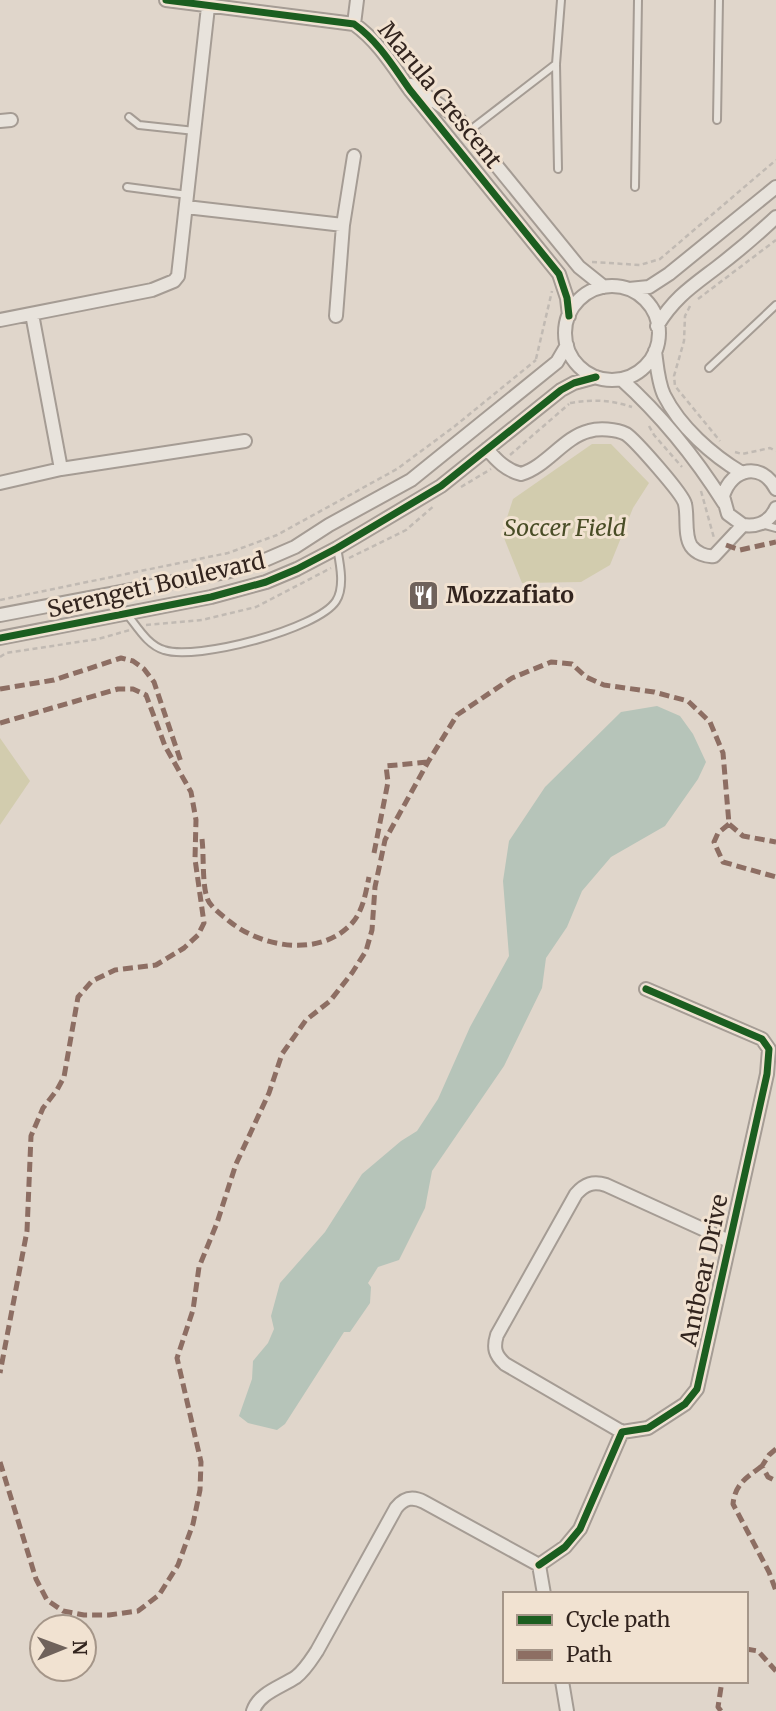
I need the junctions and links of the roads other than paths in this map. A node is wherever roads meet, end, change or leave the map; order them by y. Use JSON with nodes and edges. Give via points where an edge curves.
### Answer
{"nodes":[{"id":1,"x":166,"y":0,"type":"edge"},
{"id":2,"x":357,"y":0,"type":"edge"},
{"id":3,"x":561,"y":0,"type":"edge"},
{"id":4,"x":638,"y":0,"type":"edge"},
{"id":5,"x":719,"y":0,"type":"edge"},
{"id":6,"x":208,"y":7,"type":"junction"},
{"id":7,"x":354,"y":24,"type":"junction"},
{"id":8,"x":556,"y":64,"type":"junction"},
{"id":9,"x":402,"y":79,"type":"junction"},
{"id":10,"x":129,"y":117,"type":"dead end"},
{"id":11,"x":717,"y":120,"type":"dead end"},
{"id":12,"x":195,"y":131,"type":"junction"},
{"id":13,"x":469,"y":131,"type":"junction"},
{"id":14,"x":453,"y":144,"type":"junction"},
{"id":15,"x":354,"y":156,"type":"dead end"},
{"id":16,"x":499,"y":168,"type":"junction"},
{"id":17,"x":558,"y":169,"type":"dead end"},
{"id":18,"x":484,"y":181,"type":"junction"},
{"id":19,"x":127,"y":187,"type":"dead end"},
{"id":20,"x":635,"y":187,"type":"dead end"},
{"id":21,"x":776,"y":187,"type":"edge"},
{"id":22,"x":187,"y":201,"type":"junction"},
{"id":23,"x":776,"y":218,"type":"edge"},
{"id":24,"x":343,"y":225,"type":"junction"},
{"id":25,"x":604,"y":287,"type":"junction"},
{"id":26,"x":629,"y":289,"type":"junction"},
{"id":27,"x":776,"y":305,"type":"edge"},
{"id":28,"x":32,"y":314,"type":"junction"},
{"id":29,"x":336,"y":316,"type":"dead end"},
{"id":30,"x":569,"y":316,"type":"junction"},
{"id":31,"x":0,"y":320,"type":"edge"},
{"id":32,"x":657,"y":326,"type":"junction"},
{"id":33,"x":567,"y":345,"type":"junction"},
{"id":34,"x":655,"y":351,"type":"junction"},
{"id":35,"x":709,"y":368,"type":"dead end"},
{"id":36,"x":596,"y":377,"type":"junction"},
{"id":37,"x":621,"y":379,"type":"junction"},
{"id":38,"x":245,"y":441,"type":"dead end"},
{"id":39,"x":487,"y":449,"type":"junction"},
{"id":40,"x":61,"y":469,"type":"junction"},
{"id":41,"x":742,"y":473,"type":"junction"},
{"id":42,"x":0,"y":483,"type":"edge"},
{"id":43,"x":776,"y":487,"type":"edge"},
{"id":44,"x":724,"y":503,"type":"junction"},
{"id":45,"x":776,"y":508,"type":"edge"},
{"id":46,"x":761,"y":524,"type":"junction"},
{"id":47,"x":743,"y":525,"type":"junction"},
{"id":48,"x":776,"y":528,"type":"edge"},
{"id":49,"x":337,"y":548,"type":"junction"},
{"id":50,"x":126,"y":613,"type":"junction"},
{"id":51,"x":0,"y":615,"type":"edge"},
{"id":52,"x":0,"y":638,"type":"edge"},
{"id":53,"x":646,"y":989,"type":"dead end"},
{"id":54,"x":729,"y":1241,"type":"junction"},
{"id":55,"x":622,"y":1432,"type":"junction"},
{"id":56,"x":539,"y":1565,"type":"junction"},
{"id":57,"x":544,"y":1592,"type":"edge"},
{"id":58,"x":562,"y":1683,"type":"edge"},
{"id":59,"x":253,"y":1711,"type":"edge"},
{"id":60,"x":567,"y":1711,"type":"edge"}],
"edges":[{"from":1,"to":6,"type":"street","name":"Marula Crescent"},
{"from":2,"to":7,"type":"street"},
{"from":3,"to":8,"type":"lane"},
{"from":4,"to":20,"type":"lane"},
{"from":5,"to":11,"type":"lane"},
{"from":6,"to":7,"type":"street","name":"Marula Crescent"},
{"from":6,"to":12,"type":"street"},
{"from":7,"to":9,"type":"street","name":"Marula Crescent","via":[[376,43]]},
{"from":8,"to":13,"type":"lane"},
{"from":8,"to":17,"type":"lane"},
{"from":9,"to":13,"type":"street","name":"Marula Crescent","via":[[447,108]]},
{"from":9,"to":14,"type":"street","name":"Marula Crescent"},
{"from":10,"to":12,"type":"lane","via":[[139,125]]},
{"from":12,"to":22,"type":"street"},
{"from":13,"to":14,"type":"street"},
{"from":13,"to":16,"type":"street","name":"Marula Crescent"},
{"from":14,"to":18,"type":"street","name":"Marula Crescent"},
{"from":15,"to":24,"type":"street"},
{"from":16,"to":18,"type":"street"},
{"from":16,"to":25,"type":"street","name":"Marula Crescent","via":[[579,267]]},
{"from":18,"to":30,"type":"street","name":"Marula Crescent","via":[[563,282]]},
{"from":19,"to":22,"type":"lane"},
{"from":21,"to":26,"type":"street","via":[[669,274],[649,286]]},
{"from":22,"to":24,"type":"street"},
{"from":22,"to":28,"type":"street","via":[[180,266],[174,281],[152,290]]},
{"from":23,"to":32,"type":"street","via":[[684,291]]},
{"from":24,"to":29,"type":"street"},
{"from":25,"to":26,"type":"street"},
{"from":25,"to":30,"type":"street","via":[[584,295]]},
{"from":26,"to":32,"type":"street","via":[[652,308]]},
{"from":27,"to":35,"type":"lane"},
{"from":28,"to":31,"type":"street"},
{"from":28,"to":40,"type":"street"},
{"from":30,"to":33,"type":"street"},
{"from":32,"to":34,"type":"street"},
{"from":33,"to":36,"type":"street","via":[[578,366]]},
{"from":33,"to":51,"type":"street","name":"Serengeti Boulevard","via":[[557,362],[411,480],[295,547],[226,572]]},
{"from":34,"to":37,"type":"street","via":[[641,369]]},
{"from":34,"to":41,"type":"street","via":[[664,394],[685,423]]},
{"from":36,"to":37,"type":"street"},
{"from":36,"to":39,"type":"street","name":"Serengeti Boulevard","via":[[561,390]]},
{"from":37,"to":44,"type":"street","via":[[650,404]]},
{"from":38,"to":40,"type":"street"},
{"from":39,"to":47,"type":"street","via":[[500,464],[521,474],[580,434],[618,431],[637,445],[684,500],[693,549],[714,556]]},
{"from":39,"to":49,"type":"street","name":"Serengeti Boulevard","via":[[430,493]]},
{"from":40,"to":42,"type":"street"},
{"from":41,"to":43,"type":"street","via":[[763,474]]},
{"from":41,"to":44,"type":"street","via":[[726,486]]},
{"from":44,"to":47,"type":"street","via":[[728,514]]},
{"from":45,"to":46,"type":"street"},
{"from":46,"to":47,"type":"street"},
{"from":46,"to":48,"type":"lane"},
{"from":49,"to":50,"type":"street","name":"Serengeti Boulevard","via":[[266,582]]},
{"from":49,"to":50,"type":"lane","via":[[340,593],[334,604],[318,617],[268,637],[177,653],[151,643]]},
{"from":50,"to":52,"type":"street","name":"Serengeti Boulevard"},
{"from":53,"to":54,"type":"street","name":"Antbear Drive","via":[[751,1033],[769,1049],[763,1095]]},
{"from":54,"to":55,"type":"street","name":"Antbear Drive","via":[[694,1396],[648,1428]]},
{"from":54,"to":55,"type":"street","via":[[606,1185],[587,1185],[576,1194],[497,1335],[495,1352],[505,1364]]},
{"from":55,"to":56,"type":"street","via":[[580,1529],[565,1547]]},
{"from":56,"to":57,"type":"street"},
{"from":56,"to":59,"type":"street","via":[[424,1502],[407,1499],[396,1508],[305,1667],[258,1699]]},
{"from":58,"to":60,"type":"street"}]}
